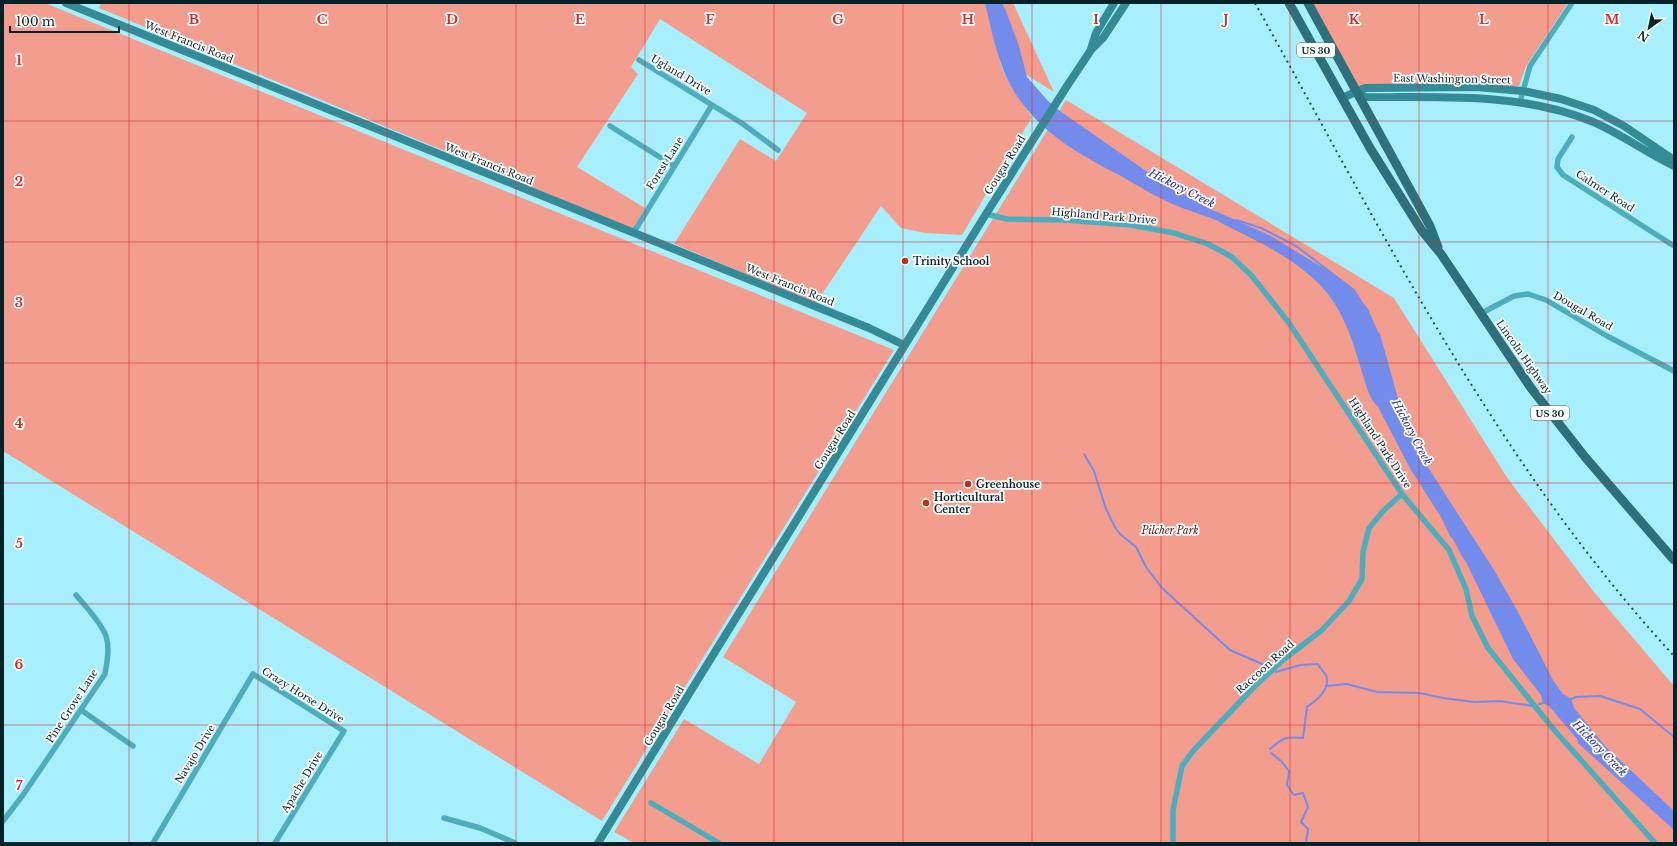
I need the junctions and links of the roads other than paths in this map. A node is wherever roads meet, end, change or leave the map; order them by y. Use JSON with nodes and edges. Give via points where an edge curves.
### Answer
{"nodes":[{"id":1,"x":66,"y":3,"type":"edge"},
{"id":2,"x":1114,"y":3,"type":"edge"},
{"id":3,"x":1126,"y":3,"type":"edge"},
{"id":4,"x":1289,"y":3,"type":"edge"},
{"id":5,"x":1308,"y":3,"type":"edge"},
{"id":6,"x":1572,"y":3,"type":"edge"},
{"id":7,"x":1091,"y":50,"type":"junction"},
{"id":8,"x":640,"y":60,"type":"dead end"},
{"id":9,"x":1523,"y":91,"type":"junction"},
{"id":10,"x":1356,"y":92,"type":"junction"},
{"id":11,"x":1342,"y":98,"type":"junction"},
{"id":12,"x":1520,"y":102,"type":"junction"},
{"id":13,"x":712,"y":105,"type":"junction"},
{"id":14,"x":610,"y":126,"type":"dead end"},
{"id":15,"x":1572,"y":137,"type":"dead end"},
{"id":16,"x":778,"y":150,"type":"dead end"},
{"id":17,"x":1674,"y":160,"type":"edge"},
{"id":18,"x":674,"y":166,"type":"junction"},
{"id":19,"x":1674,"y":166,"type":"edge"},
{"id":20,"x":986,"y":214,"type":"junction"},
{"id":21,"x":634,"y":232,"type":"junction"},
{"id":22,"x":1674,"y":246,"type":"edge"},
{"id":23,"x":1441,"y":254,"type":"junction"},
{"id":24,"x":1480,"y":314,"type":"junction"},
{"id":25,"x":904,"y":345,"type":"junction"},
{"id":26,"x":1674,"y":371,"type":"edge"},
{"id":27,"x":1402,"y":494,"type":"junction"},
{"id":28,"x":1674,"y":560,"type":"edge"},
{"id":29,"x":76,"y":595,"type":"dead end"},
{"id":30,"x":254,"y":674,"type":"joint"},
{"id":31,"x":81,"y":710,"type":"junction"},
{"id":32,"x":344,"y":731,"type":"joint"},
{"id":33,"x":133,"y":746,"type":"dead end"},
{"id":34,"x":650,"y":803,"type":"dead end"},
{"id":35,"x":444,"y":818,"type":"dead end"},
{"id":36,"x":3,"y":821,"type":"edge"},
{"id":37,"x":153,"y":843,"type":"edge"},
{"id":38,"x":275,"y":843,"type":"edge"},
{"id":39,"x":515,"y":843,"type":"edge"},
{"id":40,"x":598,"y":843,"type":"edge"},
{"id":41,"x":719,"y":843,"type":"edge"},
{"id":42,"x":1173,"y":843,"type":"edge"},
{"id":43,"x":1655,"y":843,"type":"edge"}],
"edges":[{"from":1,"to":21,"type":"street","name":"West Francis Road","via":[[484,174]]},
{"from":2,"to":7,"type":"street","name":"Gougar Road","via":[[1096,33]]},
{"from":3,"to":7,"type":"street","name":"Gougar Road","via":[[1103,38]]},
{"from":4,"to":11,"type":"main road","name":"Lincoln Highway","number":"US 30"},
{"from":5,"to":10,"type":"main road","name":"Lincoln Highway","number":"US 30"},
{"from":6,"to":9,"type":"street","via":[[1530,66]]},
{"from":7,"to":20,"type":"street","name":"Gougar Road"},
{"from":8,"to":13,"type":"street","name":"Ugland Drive"},
{"from":9,"to":10,"type":"street","name":"East Washington Street","via":[[1476,87],[1365,88]]},
{"from":9,"to":12,"type":"street"},
{"from":9,"to":17,"type":"street","name":"East Washington Street","via":[[1561,99],[1594,110],[1624,126]]},
{"from":10,"to":11,"type":"street","name":"East Washington Street"},
{"from":10,"to":12,"type":"street","name":"East Washington Street","via":[[1365,97]]},
{"from":10,"to":23,"type":"main road","name":"Lincoln Highway","number":"US 30","via":[[1430,226]]},
{"from":11,"to":23,"type":"main road","name":"Lincoln Highway","number":"US 30","via":[[1402,200]]},
{"from":12,"to":19,"type":"street","name":"East Washington Street","via":[[1556,109],[1597,124]]},
{"from":13,"to":16,"type":"street","name":"Ugland Drive"},
{"from":13,"to":18,"type":"street","name":"Forest Lane"},
{"from":14,"to":18,"type":"street"},
{"from":15,"to":22,"type":"street","name":"Calmer Road","via":[[1558,159],[1557,167],[1563,175]]},
{"from":18,"to":21,"type":"street","name":"Forest Lane"},
{"from":20,"to":25,"type":"street","name":"Gougar Road"},
{"from":20,"to":27,"type":"street","name":"Highland Park Drive","via":[[1007,219],[1065,220],[1174,233],[1208,244],[1232,257],[1252,276],[1289,323]]},
{"from":21,"to":25,"type":"street","name":"West Francis Road","via":[[869,328]]},
{"from":23,"to":24,"type":"main road","name":"Lincoln Highway","number":"US 30"},
{"from":24,"to":26,"type":"street","name":"Dougal Road","via":[[1514,296],[1528,294],[1546,300]]},
{"from":24,"to":28,"type":"main road","name":"Lincoln Highway","number":"US 30","via":[[1531,388],[1585,457]]},
{"from":25,"to":40,"type":"street","name":"Gougar Road"},
{"from":27,"to":42,"type":"street","name":"Raccoon Road","via":[[1369,528],[1363,552],[1362,579],[1349,601],[1322,630],[1283,660],[1252,689],[1193,750],[1182,766],[1173,810]]},
{"from":27,"to":43,"type":"street","name":"Highland Park Drive","via":[[1449,550],[1466,589],[1472,616],[1488,648],[1555,731]]},
{"from":29,"to":31,"type":"street","name":"Pine Grove Lane","via":[[106,636],[108,655],[105,674]]},
{"from":30,"to":32,"type":"street","name":"Crazy Horse Drive"},
{"from":30,"to":37,"type":"street","name":"Navajo Drive"},
{"from":31,"to":33,"type":"street"},
{"from":31,"to":36,"type":"street","name":"Pine Grove Lane"},
{"from":32,"to":38,"type":"street","name":"Apache Drive"},
{"from":34,"to":41,"type":"street"},
{"from":35,"to":39,"type":"street","via":[[486,830]]}]}
